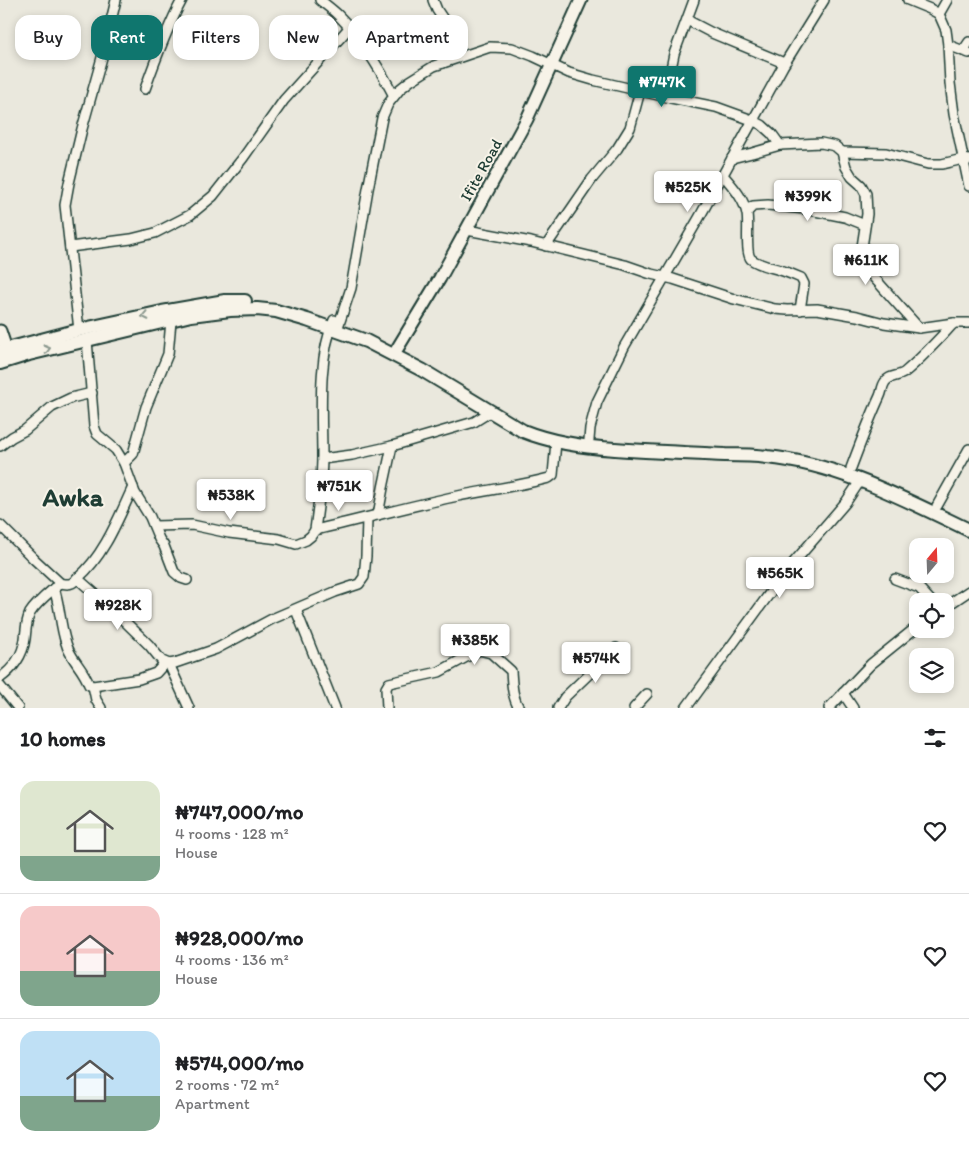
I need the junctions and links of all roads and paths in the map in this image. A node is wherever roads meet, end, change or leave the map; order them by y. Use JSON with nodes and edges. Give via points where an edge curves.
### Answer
{"nodes":[{"id":1,"x":116,"y":0,"type":"edge"},
{"id":2,"x":182,"y":0,"type":"edge"},
{"id":3,"x":320,"y":0,"type":"edge"},
{"id":4,"x":433,"y":0,"type":"edge"},
{"id":5,"x":581,"y":0,"type":"edge"},
{"id":6,"x":694,"y":0,"type":"edge"},
{"id":7,"x":824,"y":0,"type":"edge"},
{"id":8,"x":908,"y":0,"type":"edge"},
{"id":9,"x":947,"y":0,"type":"edge"},
{"id":10,"x":939,"y":14,"type":"junction"},
{"id":11,"x":687,"y":20,"type":"junction"},
{"id":12,"x":348,"y":27,"type":"edge"},
{"id":13,"x":348,"y":29,"type":"edge"},
{"id":14,"x":969,"y":42,"type":"edge"},
{"id":15,"x":948,"y":45,"type":"junction"},
{"id":16,"x":966,"y":52,"type":"edge"},
{"id":17,"x":372,"y":60,"type":"edge"},
{"id":18,"x":443,"y":63,"type":"junction"},
{"id":19,"x":784,"y":64,"type":"junction"},
{"id":20,"x":552,"y":65,"type":"junction"},
{"id":21,"x":145,"y":89,"type":"dead end"},
{"id":22,"x":640,"y":91,"type":"junction"},
{"id":23,"x":394,"y":96,"type":"junction"},
{"id":24,"x":671,"y":98,"type":"junction"},
{"id":25,"x":752,"y":120,"type":"junction"},
{"id":26,"x":780,"y":145,"type":"junction"},
{"id":27,"x":842,"y":152,"type":"junction"},
{"id":28,"x":732,"y":158,"type":"junction"},
{"id":29,"x":966,"y":160,"type":"edge"},
{"id":30,"x":723,"y":175,"type":"junction"},
{"id":31,"x":969,"y":186,"type":"edge"},
{"id":32,"x":747,"y":212,"type":"junction"},
{"id":33,"x":865,"y":225,"type":"junction"},
{"id":34,"x":467,"y":230,"type":"junction"},
{"id":35,"x":546,"y":246,"type":"junction"},
{"id":36,"x":70,"y":247,"type":"junction"},
{"id":37,"x":666,"y":276,"type":"junction"},
{"id":38,"x":800,"y":310,"type":"junction"},
{"id":39,"x":171,"y":321,"type":"junction"},
{"id":40,"x":954,"y":323,"type":"junction"},
{"id":41,"x":969,"y":323,"type":"edge"},
{"id":42,"x":335,"y":325,"type":"junction"},
{"id":43,"x":919,"y":328,"type":"junction"},
{"id":44,"x":0,"y":331,"type":"edge"},
{"id":45,"x":83,"y":335,"type":"junction"},
{"id":46,"x":397,"y":349,"type":"junction"},
{"id":47,"x":4,"y":355,"type":"edge"},
{"id":48,"x":92,"y":393,"type":"junction"},
{"id":49,"x":490,"y":412,"type":"junction"},
{"id":50,"x":589,"y":440,"type":"junction"},
{"id":51,"x":556,"y":442,"type":"junction"},
{"id":52,"x":0,"y":446,"type":"edge"},
{"id":53,"x":392,"y":446,"type":"junction"},
{"id":54,"x":969,"y":449,"type":"edge"},
{"id":55,"x":322,"y":459,"type":"junction"},
{"id":56,"x":124,"y":463,"type":"junction"},
{"id":57,"x":851,"y":468,"type":"junction"},
{"id":58,"x":860,"y":481,"type":"junction"},
{"id":59,"x":133,"y":486,"type":"junction"},
{"id":60,"x":937,"y":506,"type":"junction"},
{"id":61,"x":378,"y":515,"type":"junction"},
{"id":62,"x":367,"y":518,"type":"junction"},
{"id":63,"x":969,"y":522,"type":"edge"},
{"id":64,"x":0,"y":526,"type":"edge"},
{"id":65,"x":154,"y":526,"type":"junction"},
{"id":66,"x":315,"y":530,"type":"junction"},
{"id":67,"x":969,"y":530,"type":"edge"},
{"id":68,"x":77,"y":578,"type":"junction"},
{"id":69,"x":895,"y":579,"type":"dead end"},
{"id":70,"x":187,"y":580,"type":"dead end"},
{"id":71,"x":57,"y":586,"type":"junction"},
{"id":72,"x":969,"y":591,"type":"edge"},
{"id":73,"x":924,"y":593,"type":"edge"},
{"id":74,"x":954,"y":601,"type":"edge"},
{"id":75,"x":296,"y":610,"type":"junction"},
{"id":76,"x":909,"y":633,"type":"edge"},
{"id":77,"x":616,"y":648,"type":"dead end"},
{"id":78,"x":167,"y":664,"type":"junction"},
{"id":79,"x":0,"y":678,"type":"edge"},
{"id":80,"x":0,"y":686,"type":"edge"},
{"id":81,"x":93,"y":686,"type":"junction"},
{"id":82,"x":843,"y":693,"type":"junction"},
{"id":83,"x":647,"y":694,"type":"dead end"},
{"id":84,"x":18,"y":708,"type":"edge"},
{"id":85,"x":101,"y":708,"type":"edge"},
{"id":86,"x":189,"y":708,"type":"edge"},
{"id":87,"x":335,"y":708,"type":"edge"},
{"id":88,"x":387,"y":708,"type":"edge"},
{"id":89,"x":519,"y":708,"type":"edge"},
{"id":90,"x":558,"y":708,"type":"edge"},
{"id":91,"x":634,"y":708,"type":"edge"},
{"id":92,"x":686,"y":708,"type":"edge"},
{"id":93,"x":829,"y":708,"type":"edge"},
{"id":94,"x":853,"y":708,"type":"edge"}],
"edges":[{"from":1,"to":36,"type":"street","via":[[69,183],[65,205]]},
{"from":2,"to":21,"type":"street"},
{"from":3,"to":12,"type":"street"},
{"from":4,"to":18,"type":"street","via":[[445,22],[440,49]]},
{"from":5,"to":20,"type":"street","name":"Ifite Road"},
{"from":6,"to":11,"type":"street"},
{"from":7,"to":19,"type":"street"},
{"from":8,"to":10,"type":"street"},
{"from":9,"to":10,"type":"street"},
{"from":10,"to":15,"type":"street"},
{"from":11,"to":19,"type":"street"},
{"from":11,"to":24,"type":"street","via":[[674,54],[668,83]]},
{"from":13,"to":36,"type":"street","via":[[284,100],[213,196],[190,215],[155,233]]},
{"from":14,"to":16,"type":"street"},
{"from":15,"to":16,"type":"street"},
{"from":15,"to":29,"type":"street","via":[[954,114]]},
{"from":17,"to":23,"type":"street"},
{"from":18,"to":20,"type":"street","via":[[490,47],[512,48]]},
{"from":18,"to":23,"type":"street","via":[[410,81]]},
{"from":19,"to":25,"type":"street"},
{"from":20,"to":22,"type":"street","via":[[569,73]]},
{"from":20,"to":34,"type":"street","name":"Ifite Road","via":[[528,119]]},
{"from":22,"to":24,"type":"street"},
{"from":22,"to":35,"type":"street","via":[[630,128]]},
{"from":23,"to":42,"type":"street","via":[[382,118],[378,135],[351,288]]},
{"from":24,"to":25,"type":"street","via":[[716,107]]},
{"from":25,"to":26,"type":"street","via":[[762,125]]},
{"from":25,"to":28,"type":"street"},
{"from":26,"to":27,"type":"street","via":[[821,143],[835,146]]},
{"from":26,"to":28,"type":"street"},
{"from":27,"to":29,"type":"street","via":[[886,152],[928,164]]},
{"from":27,"to":33,"type":"street","via":[[846,167],[866,194]]},
{"from":28,"to":30,"type":"street"},
{"from":29,"to":31,"type":"street"},
{"from":30,"to":32,"type":"street"},
{"from":30,"to":37,"type":"street"},
{"from":32,"to":33,"type":"street","via":[[753,206],[768,205],[805,209],[845,217]]},
{"from":32,"to":38,"type":"street","via":[[748,255],[760,264],[801,278],[804,284]]},
{"from":33,"to":43,"type":"street","via":[[862,247],[869,272]]},
{"from":34,"to":35,"type":"street"},
{"from":34,"to":46,"type":"street","name":"Ifite Road"},
{"from":35,"to":37,"type":"street"},
{"from":36,"to":45,"type":"street"},
{"from":37,"to":38,"type":"street","via":[[752,304]]},
{"from":37,"to":50,"type":"street","via":[[624,347],[598,402]]},
{"from":38,"to":43,"type":"street","via":[[817,309]]},
{"from":39,"to":42,"type":"main road","via":[[191,315],[257,309]]},
{"from":39,"to":45,"type":"main road"},
{"from":39,"to":56,"type":"street","via":[[168,354],[146,407],[133,454]]},
{"from":40,"to":41,"type":"street"},
{"from":40,"to":43,"type":"street"},
{"from":40,"to":57,"type":"street","via":[[904,373],[885,381]]},
{"from":42,"to":45,"type":"main road","one_way":true,"via":[[274,303],[225,301],[162,312]]},
{"from":42,"to":46,"type":"main road","via":[[375,336]]},
{"from":42,"to":49,"type":"main road","via":[[443,382]]},
{"from":42,"to":55,"type":"street","via":[[324,354]]},
{"from":44,"to":47,"type":"street"},
{"from":45,"to":47,"type":"main road"},
{"from":45,"to":48,"type":"street"},
{"from":46,"to":50,"type":"main road","via":[[525,422],[558,435]]},
{"from":48,"to":52,"type":"street","via":[[52,407]]},
{"from":48,"to":56,"type":"street","via":[[97,434],[116,450]]},
{"from":49,"to":51,"type":"main road","via":[[523,431]]},
{"from":49,"to":53,"type":"street","via":[[474,422]]},
{"from":50,"to":57,"type":"main road","via":[[773,450],[815,456]]},
{"from":51,"to":58,"type":"main road","via":[[627,450],[773,457],[800,461]]},
{"from":51,"to":61,"type":"street","via":[[553,475],[549,478]]},
{"from":53,"to":55,"type":"street"},
{"from":53,"to":61,"type":"street"},
{"from":54,"to":60,"type":"street"},
{"from":55,"to":66,"type":"street"},
{"from":56,"to":59,"type":"street"},
{"from":57,"to":60,"type":"main road"},
{"from":58,"to":67,"type":"main road"},
{"from":58,"to":92,"type":"street","via":[[783,575]]},
{"from":59,"to":65,"type":"street"},
{"from":59,"to":68,"type":"street","via":[[93,563]]},
{"from":60,"to":63,"type":"main road"},
{"from":61,"to":62,"type":"street"},
{"from":62,"to":66,"type":"street"},
{"from":62,"to":75,"type":"street","via":[[364,577],[359,584]]},
{"from":64,"to":71,"type":"street"},
{"from":65,"to":66,"type":"street","via":[[192,525],[296,544],[306,540]]},
{"from":65,"to":70,"type":"street","via":[[174,572]]},
{"from":68,"to":71,"type":"street"},
{"from":68,"to":78,"type":"street"},
{"from":69,"to":73,"type":"street"},
{"from":71,"to":79,"type":"street","via":[[30,613],[20,656]]},
{"from":71,"to":81,"type":"street","via":[[66,644],[89,685]]},
{"from":72,"to":74,"type":"street"},
{"from":75,"to":78,"type":"street","via":[[216,648]]},
{"from":75,"to":87,"type":"street"},
{"from":76,"to":82,"type":"street","via":[[871,664]]},
{"from":77,"to":90,"type":"street","via":[[565,697]]},
{"from":78,"to":81,"type":"street","via":[[156,673],[139,679]]},
{"from":78,"to":86,"type":"street"},
{"from":80,"to":84,"type":"street"},
{"from":81,"to":85,"type":"street"},
{"from":82,"to":93,"type":"street"},
{"from":82,"to":94,"type":"street"},
{"from":83,"to":91,"type":"street"},
{"from":88,"to":89,"type":"street","via":[[386,688],[389,683],[439,672],[478,650],[491,653],[511,670],[515,703]]}]}
